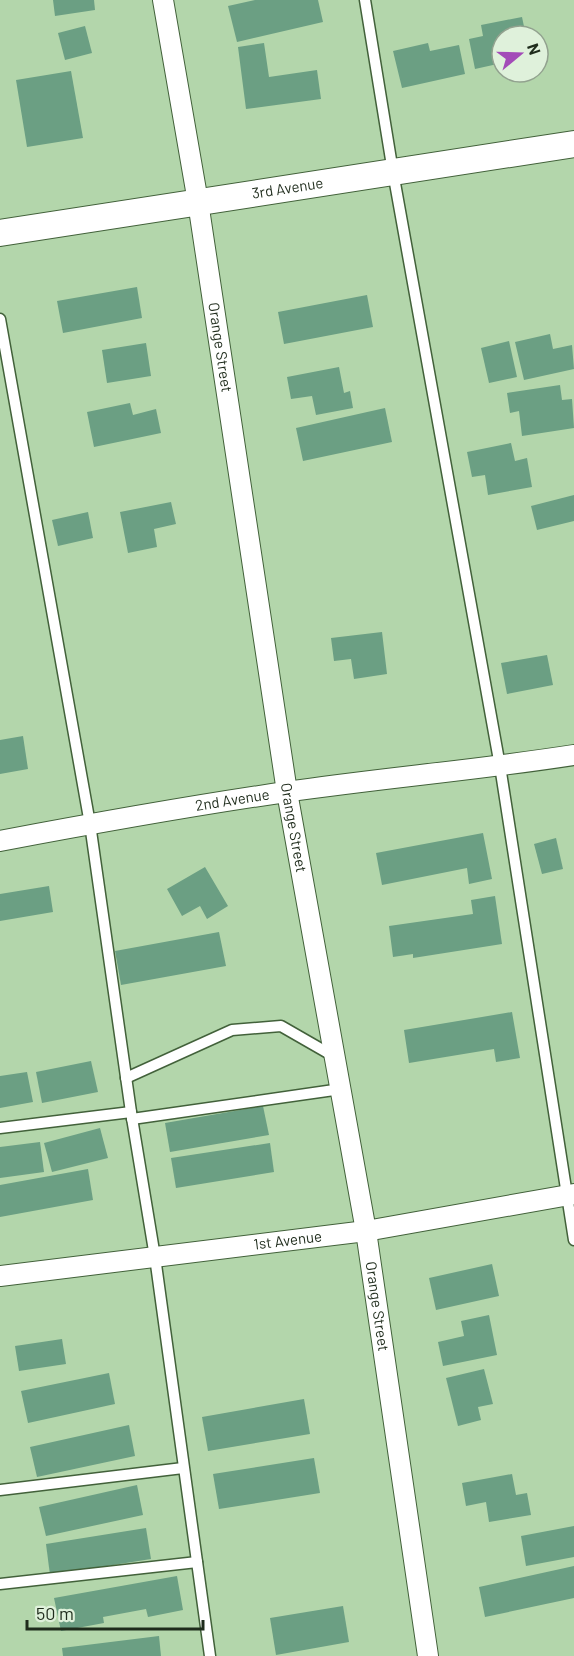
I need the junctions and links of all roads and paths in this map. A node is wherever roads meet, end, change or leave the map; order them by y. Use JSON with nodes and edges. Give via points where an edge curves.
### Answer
{"nodes":[{"id":1,"x":163,"y":0,"type":"edge"},
{"id":2,"x":365,"y":0,"type":"edge"},
{"id":3,"x":574,"y":144,"type":"edge"},
{"id":4,"x":393,"y":172,"type":"junction"},
{"id":5,"x":198,"y":202,"type":"junction"},
{"id":6,"x":0,"y":233,"type":"edge"},
{"id":7,"x":0,"y":320,"type":"edge"},
{"id":8,"x":574,"y":755,"type":"edge"},
{"id":9,"x":500,"y":766,"type":"junction"},
{"id":10,"x":287,"y":792,"type":"junction"},
{"id":11,"x":90,"y":824,"type":"junction"},
{"id":12,"x":0,"y":841,"type":"edge"},
{"id":13,"x":336,"y":1057,"type":"junction"},
{"id":14,"x":126,"y":1078,"type":"junction"},
{"id":15,"x":341,"y":1089,"type":"junction"},
{"id":16,"x":132,"y":1116,"type":"junction"},
{"id":17,"x":0,"y":1128,"type":"edge"},
{"id":18,"x":570,"y":1195,"type":"edge"},
{"id":19,"x":366,"y":1231,"type":"junction"},
{"id":20,"x":574,"y":1240,"type":"edge"},
{"id":21,"x":155,"y":1257,"type":"junction"},
{"id":22,"x":0,"y":1276,"type":"edge"},
{"id":23,"x":183,"y":1468,"type":"junction"},
{"id":24,"x":0,"y":1490,"type":"edge"},
{"id":25,"x":197,"y":1563,"type":"junction"},
{"id":26,"x":0,"y":1584,"type":"edge"},
{"id":27,"x":210,"y":1656,"type":"edge"},
{"id":28,"x":428,"y":1656,"type":"edge"}],
"edges":[{"from":1,"to":5,"type":"street","name":"Orange Street"},
{"from":2,"to":4,"type":"lane"},
{"from":3,"to":4,"type":"street","name":"3rd Avenue"},
{"from":4,"to":5,"type":"street","name":"3rd Avenue"},
{"from":4,"to":9,"type":"lane"},
{"from":5,"to":6,"type":"street","name":"3rd Avenue"},
{"from":5,"to":10,"type":"street","name":"Orange Street"},
{"from":7,"to":11,"type":"lane"},
{"from":8,"to":9,"type":"street","name":"2nd Avenue"},
{"from":9,"to":10,"type":"street","name":"2nd Avenue"},
{"from":9,"to":18,"type":"lane"},
{"from":10,"to":11,"type":"street","name":"2nd Avenue"},
{"from":10,"to":13,"type":"street","name":"Orange Street"},
{"from":11,"to":12,"type":"street","name":"2nd Avenue"},
{"from":11,"to":14,"type":"lane"},
{"from":13,"to":14,"type":"lane","via":[[281,1026],[232,1030]]},
{"from":13,"to":15,"type":"street","name":"Orange Street"},
{"from":14,"to":16,"type":"lane"},
{"from":15,"to":16,"type":"lane"},
{"from":15,"to":19,"type":"street","name":"Orange Street"},
{"from":16,"to":17,"type":"lane"},
{"from":16,"to":21,"type":"lane"},
{"from":18,"to":19,"type":"street","name":"1st Avenue"},
{"from":18,"to":20,"type":"lane"},
{"from":19,"to":21,"type":"street","name":"1st Avenue"},
{"from":19,"to":28,"type":"street","name":"Orange Street"},
{"from":21,"to":22,"type":"street","name":"1st Avenue"},
{"from":21,"to":23,"type":"lane"},
{"from":23,"to":24,"type":"lane"},
{"from":23,"to":25,"type":"lane"},
{"from":25,"to":26,"type":"lane"},
{"from":25,"to":27,"type":"lane"}]}
